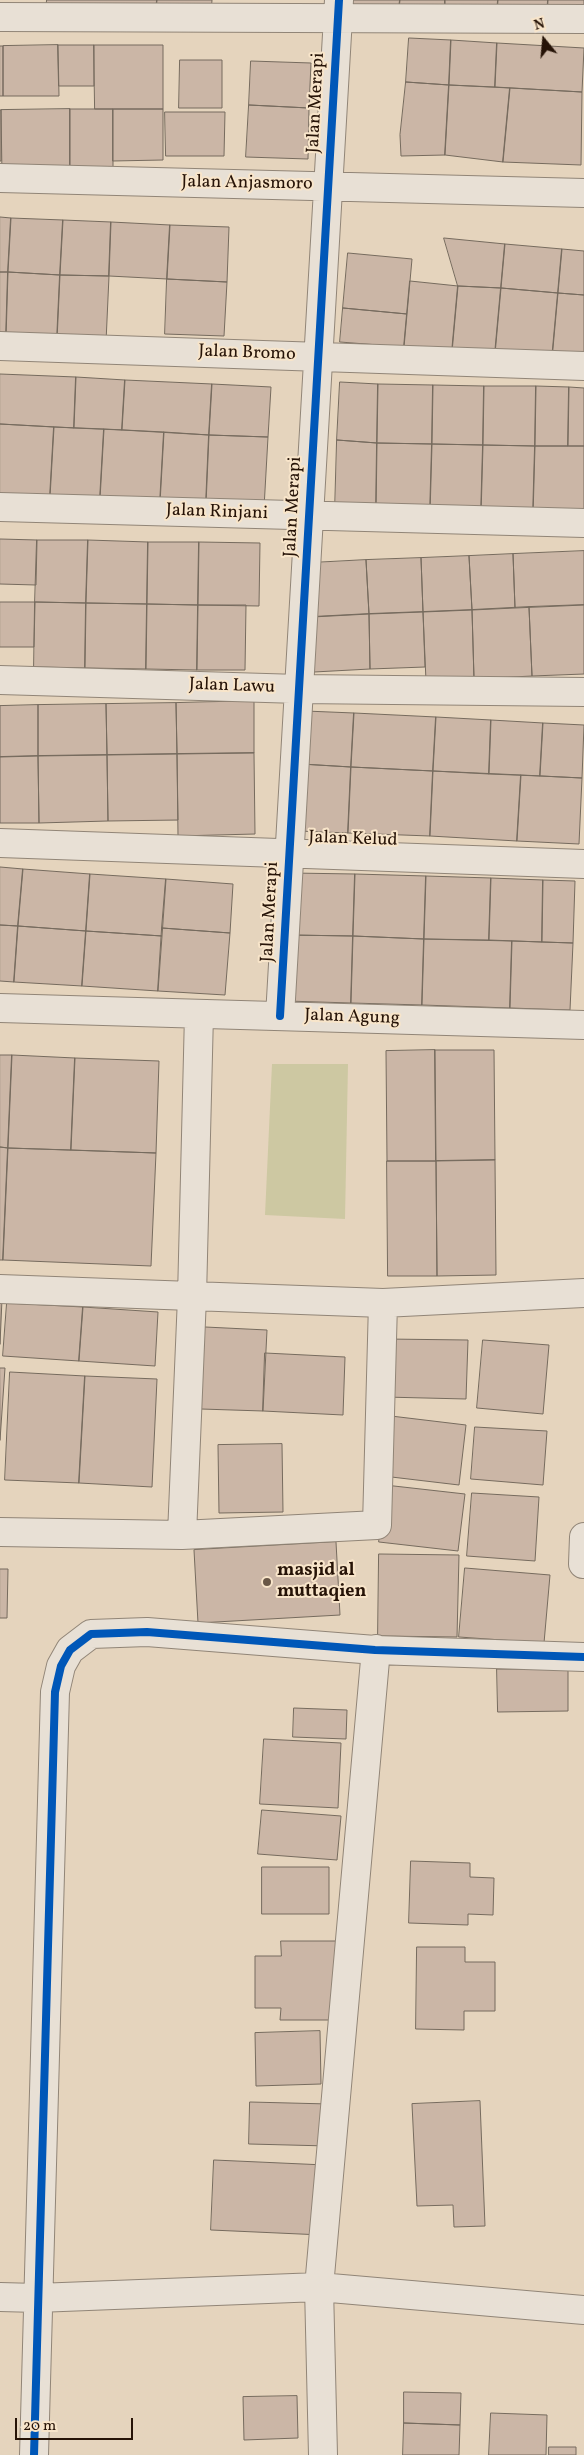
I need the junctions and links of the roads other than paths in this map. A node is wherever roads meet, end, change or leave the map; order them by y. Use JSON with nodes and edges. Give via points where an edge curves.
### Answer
{"nodes":[{"id":1,"x":338,"y":9,"type":"edge"},
{"id":2,"x":0,"y":16,"type":"edge"},
{"id":3,"x":584,"y":19,"type":"edge"},
{"id":4,"x":0,"y":178,"type":"edge"},
{"id":5,"x":327,"y":186,"type":"junction"},
{"id":6,"x":584,"y":193,"type":"edge"},
{"id":7,"x":0,"y":346,"type":"edge"},
{"id":8,"x":318,"y":356,"type":"junction"},
{"id":9,"x":584,"y":366,"type":"edge"},
{"id":10,"x":0,"y":507,"type":"edge"},
{"id":11,"x":309,"y":516,"type":"junction"},
{"id":12,"x":584,"y":523,"type":"edge"},
{"id":13,"x":0,"y":680,"type":"edge"},
{"id":14,"x":298,"y":689,"type":"junction"},
{"id":15,"x":584,"y":692,"type":"edge"},
{"id":16,"x":0,"y":843,"type":"edge"},
{"id":17,"x":290,"y":852,"type":"junction"},
{"id":18,"x":584,"y":864,"type":"edge"},
{"id":19,"x":0,"y":1008,"type":"edge"},
{"id":20,"x":199,"y":1014,"type":"junction"},
{"id":21,"x":280,"y":1016,"type":"junction"},
{"id":22,"x":584,"y":1025,"type":"edge"},
{"id":23,"x":0,"y":1289,"type":"edge"},
{"id":24,"x":584,"y":1293,"type":"edge"},
{"id":25,"x":192,"y":1297,"type":"junction"},
{"id":26,"x":383,"y":1303,"type":"junction"},
{"id":27,"x":0,"y":1532,"type":"edge"},
{"id":28,"x":182,"y":1535,"type":"junction"},
{"id":29,"x":584,"y":1536,"type":"edge"},
{"id":30,"x":583,"y":1564,"type":"edge"},
{"id":31,"x":376,"y":1649,"type":"junction"},
{"id":32,"x":584,"y":1657,"type":"edge"},
{"id":33,"x":319,"y":2287,"type":"junction"},
{"id":34,"x":0,"y":2297,"type":"edge"},
{"id":35,"x":37,"y":2298,"type":"junction"},
{"id":36,"x":584,"y":2310,"type":"edge"},
{"id":37,"x":34,"y":2455,"type":"edge"},
{"id":38,"x":322,"y":2455,"type":"edge"}],
"edges":[{"from":1,"to":2,"type":"street"},
{"from":1,"to":3,"type":"street"},
{"from":1,"to":5,"type":"street","name":"Jalan Merapi"},
{"from":4,"to":5,"type":"street","name":"Jalan Anjasmoro"},
{"from":5,"to":6,"type":"street","name":"Jalan Anjasmoro"},
{"from":5,"to":8,"type":"street","name":"Jalan Merapi"},
{"from":7,"to":8,"type":"street","name":"Jalan Bromo"},
{"from":8,"to":9,"type":"street","name":"Jalan Bromo"},
{"from":8,"to":11,"type":"street","name":"Jalan Merapi"},
{"from":10,"to":11,"type":"street","name":"Jalan Rinjani"},
{"from":11,"to":12,"type":"street","name":"Jalan Rinjani"},
{"from":11,"to":14,"type":"street","name":"Jalan Merapi"},
{"from":13,"to":14,"type":"street","name":"Jalan Lawu"},
{"from":14,"to":15,"type":"street","name":"Jalan Lawu"},
{"from":14,"to":17,"type":"street","name":"Jalan Merapi"},
{"from":16,"to":17,"type":"street","name":"Jalan Kelud"},
{"from":17,"to":18,"type":"street","name":"Jalan Kelud"},
{"from":17,"to":21,"type":"street","name":"Jalan Merapi"},
{"from":19,"to":20,"type":"street","name":"Jalan Agung"},
{"from":20,"to":21,"type":"street","name":"Jalan Agung"},
{"from":20,"to":25,"type":"street"},
{"from":21,"to":22,"type":"street","name":"Jalan Agung"},
{"from":23,"to":25,"type":"street"},
{"from":24,"to":26,"type":"street"},
{"from":25,"to":26,"type":"street"},
{"from":25,"to":28,"type":"street"},
{"from":26,"to":28,"type":"street","via":[[377,1525]]},
{"from":27,"to":28,"type":"street"},
{"from":29,"to":30,"type":"street"},
{"from":31,"to":32,"type":"street"},
{"from":31,"to":33,"type":"street"},
{"from":31,"to":35,"type":"street","via":[[147,1632],[90,1634],[70,1650],[61,1666],[55,1692]]},
{"from":33,"to":35,"type":"street"},
{"from":33,"to":36,"type":"street"},
{"from":33,"to":38,"type":"street"},
{"from":34,"to":35,"type":"street"},
{"from":35,"to":37,"type":"street"}]}
